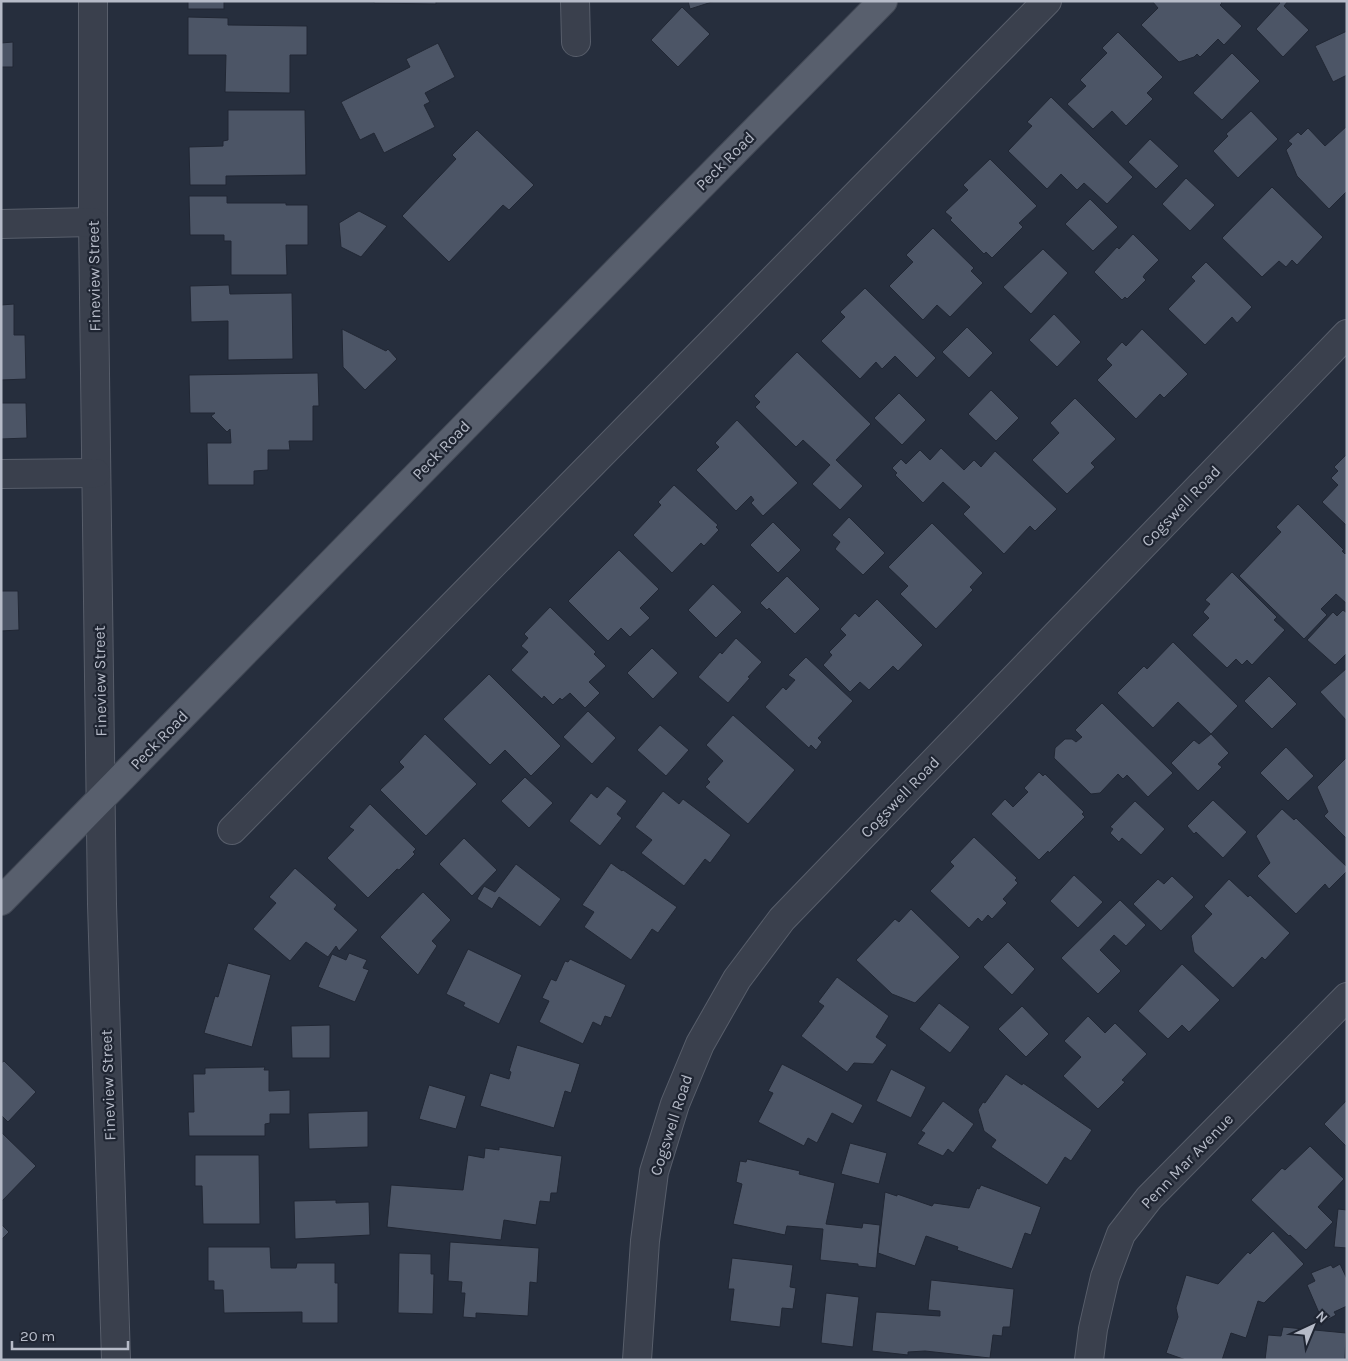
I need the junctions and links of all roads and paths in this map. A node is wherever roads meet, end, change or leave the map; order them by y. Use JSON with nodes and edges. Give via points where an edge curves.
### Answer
{"nodes":[{"id":1,"x":93,"y":1,"type":"edge"},
{"id":2,"x":575,"y":1,"type":"edge"},
{"id":3,"x":883,"y":1,"type":"edge"},
{"id":4,"x":1047,"y":1,"type":"edge"},
{"id":5,"x":576,"y":42,"type":"dead end"},
{"id":6,"x":94,"y":222,"type":"junction"},
{"id":7,"x":1,"y":224,"type":"edge"},
{"id":8,"x":1347,"y":334,"type":"edge"},
{"id":9,"x":96,"y":473,"type":"junction"},
{"id":10,"x":1,"y":474,"type":"edge"},
{"id":11,"x":101,"y":799,"type":"junction"},
{"id":12,"x":232,"y":830,"type":"dead end"},
{"id":13,"x":1,"y":901,"type":"edge"},
{"id":14,"x":1347,"y":997,"type":"edge"},
{"id":15,"x":116,"y":1360,"type":"edge"},
{"id":16,"x":637,"y":1360,"type":"edge"},
{"id":17,"x":1089,"y":1360,"type":"edge"}],
"edges":[{"from":1,"to":6,"type":"street","name":"Fineview Street"},
{"from":2,"to":5,"type":"street"},
{"from":3,"to":11,"type":"main road","name":"Peck Road"},
{"from":4,"to":12,"type":"street"},
{"from":6,"to":7,"type":"street"},
{"from":6,"to":9,"type":"street","name":"Fineview Street"},
{"from":8,"to":16,"type":"street","name":"Cogswell Road","via":[[782,919],[737,979],[700,1044],[675,1104],[654,1172],[645,1241]]},
{"from":9,"to":10,"type":"street"},
{"from":9,"to":11,"type":"street","name":"Fineview Street"},
{"from":11,"to":13,"type":"main road","name":"Peck Road"},
{"from":11,"to":15,"type":"street","name":"Fineview Street"},
{"from":14,"to":17,"type":"street","name":"Penn Mar Avenue","via":[[1149,1198],[1120,1234],[1105,1277]]}]}
